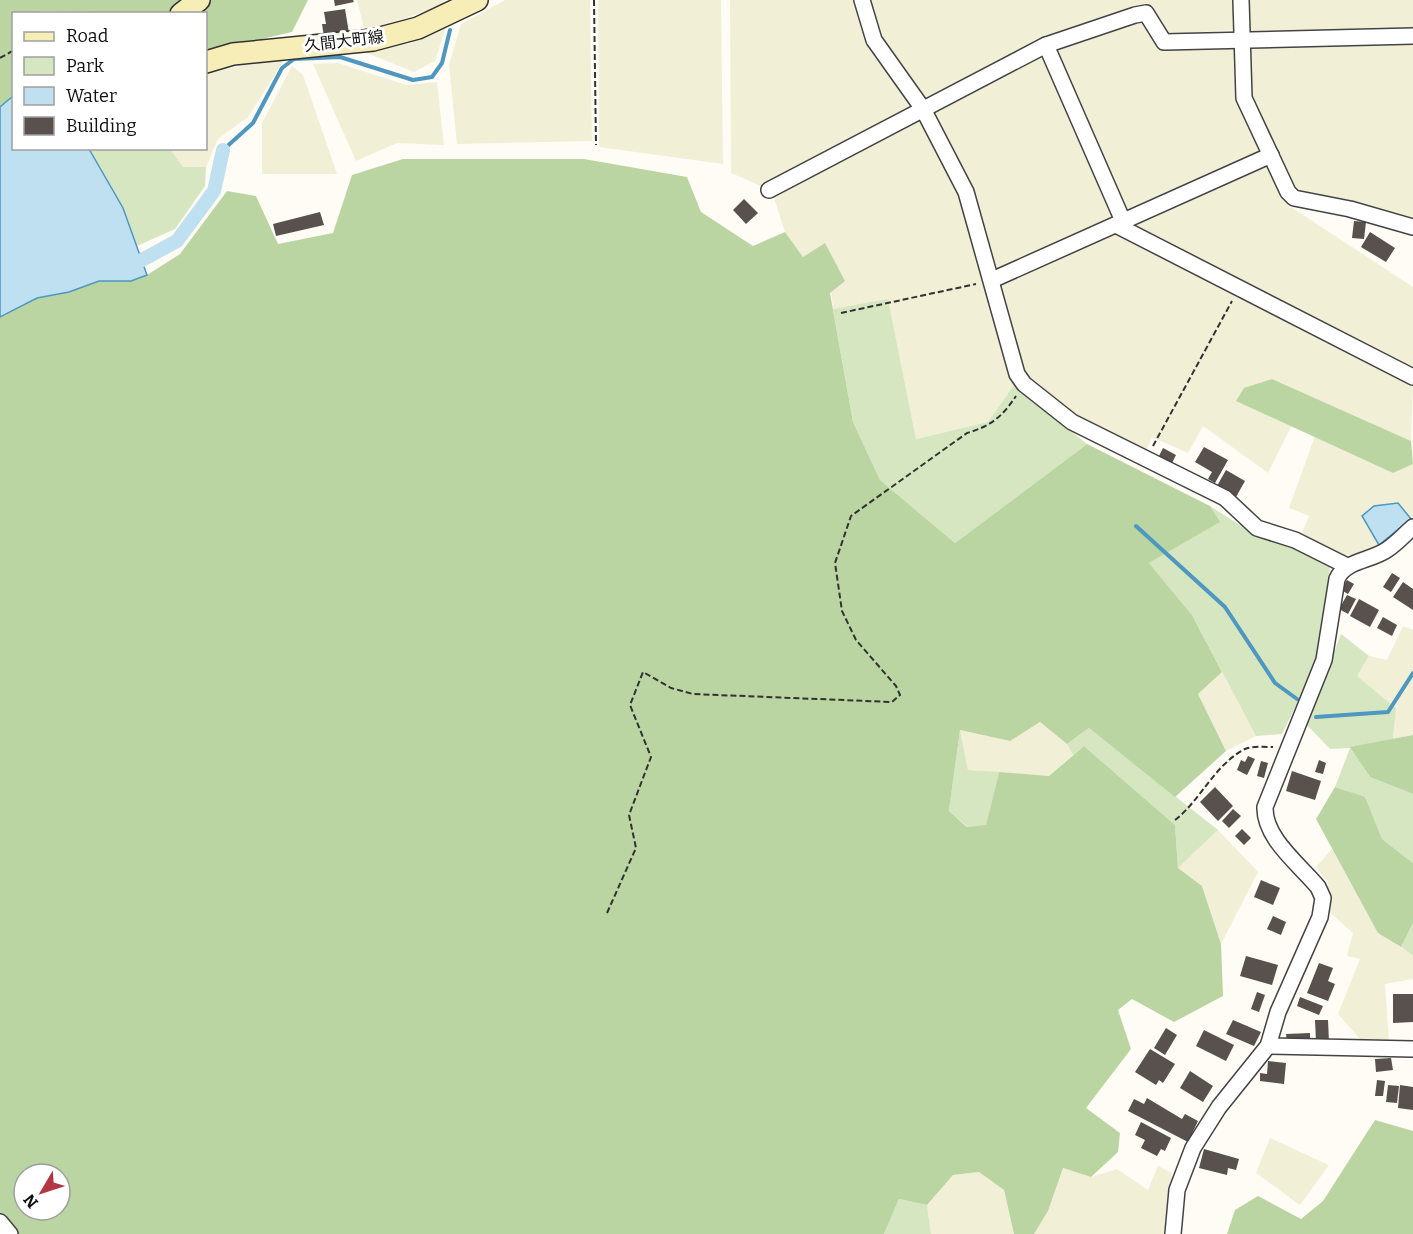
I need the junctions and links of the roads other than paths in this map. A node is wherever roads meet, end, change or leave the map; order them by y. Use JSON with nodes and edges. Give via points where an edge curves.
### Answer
{"nodes":[{"id":1,"x":199,"y":0,"type":"edge"},
{"id":2,"x":477,"y":0,"type":"edge"},
{"id":3,"x":862,"y":0,"type":"edge"},
{"id":4,"x":1241,"y":0,"type":"edge"},
{"id":5,"x":184,"y":12,"type":"edge"},
{"id":6,"x":1413,"y":36,"type":"edge"},
{"id":7,"x":1242,"y":38,"type":"junction"},
{"id":8,"x":1046,"y":45,"type":"junction"},
{"id":9,"x":207,"y":62,"type":"edge"},
{"id":10,"x":923,"y":109,"type":"junction"},
{"id":11,"x":1271,"y":155,"type":"junction"},
{"id":12,"x":769,"y":190,"type":"dead end"},
{"id":13,"x":1119,"y":223,"type":"junction"},
{"id":14,"x":1413,"y":227,"type":"edge"},
{"id":15,"x":992,"y":280,"type":"junction"},
{"id":16,"x":1413,"y":377,"type":"edge"},
{"id":17,"x":1413,"y":527,"type":"edge"},
{"id":18,"x":1347,"y":566,"type":"junction"},
{"id":19,"x":1268,"y":1046,"type":"junction"},
{"id":20,"x":1413,"y":1049,"type":"edge"},
{"id":21,"x":0,"y":1222,"type":"edge"},
{"id":22,"x":9,"y":1234,"type":"edge"},
{"id":23,"x":1173,"y":1234,"type":"edge"}],
"edges":[{"from":1,"to":5,"type":"main road"},
{"from":2,"to":9,"type":"main road","name":"久間大町線","via":[[418,28],[373,40],[233,54]]},
{"from":3,"to":10,"type":"street","via":[[874,40]]},
{"from":4,"to":7,"type":"street"},
{"from":6,"to":7,"type":"street"},
{"from":7,"to":8,"type":"street","via":[[1164,42],[1146,13]]},
{"from":7,"to":11,"type":"street","via":[[1244,98]]},
{"from":8,"to":10,"type":"street"},
{"from":8,"to":13,"type":"street"},
{"from":10,"to":12,"type":"street"},
{"from":10,"to":15,"type":"street","via":[[966,192]]},
{"from":11,"to":13,"type":"street"},
{"from":11,"to":14,"type":"street","via":[[1294,198]]},
{"from":13,"to":15,"type":"street"},
{"from":13,"to":16,"type":"street"},
{"from":15,"to":18,"type":"street","via":[[1017,374],[1024,384],[1072,422],[1225,498],[1257,528],[1295,540]]},
{"from":17,"to":18,"type":"street","via":[[1388,550]]},
{"from":18,"to":19,"type":"street","via":[[1337,579],[1324,660],[1265,807],[1270,832],[1323,898],[1320,917],[1278,1012]]},
{"from":19,"to":20,"type":"street"},
{"from":19,"to":23,"type":"street","via":[[1219,1107],[1193,1148],[1177,1190]]},
{"from":21,"to":22,"type":"street"}]}
